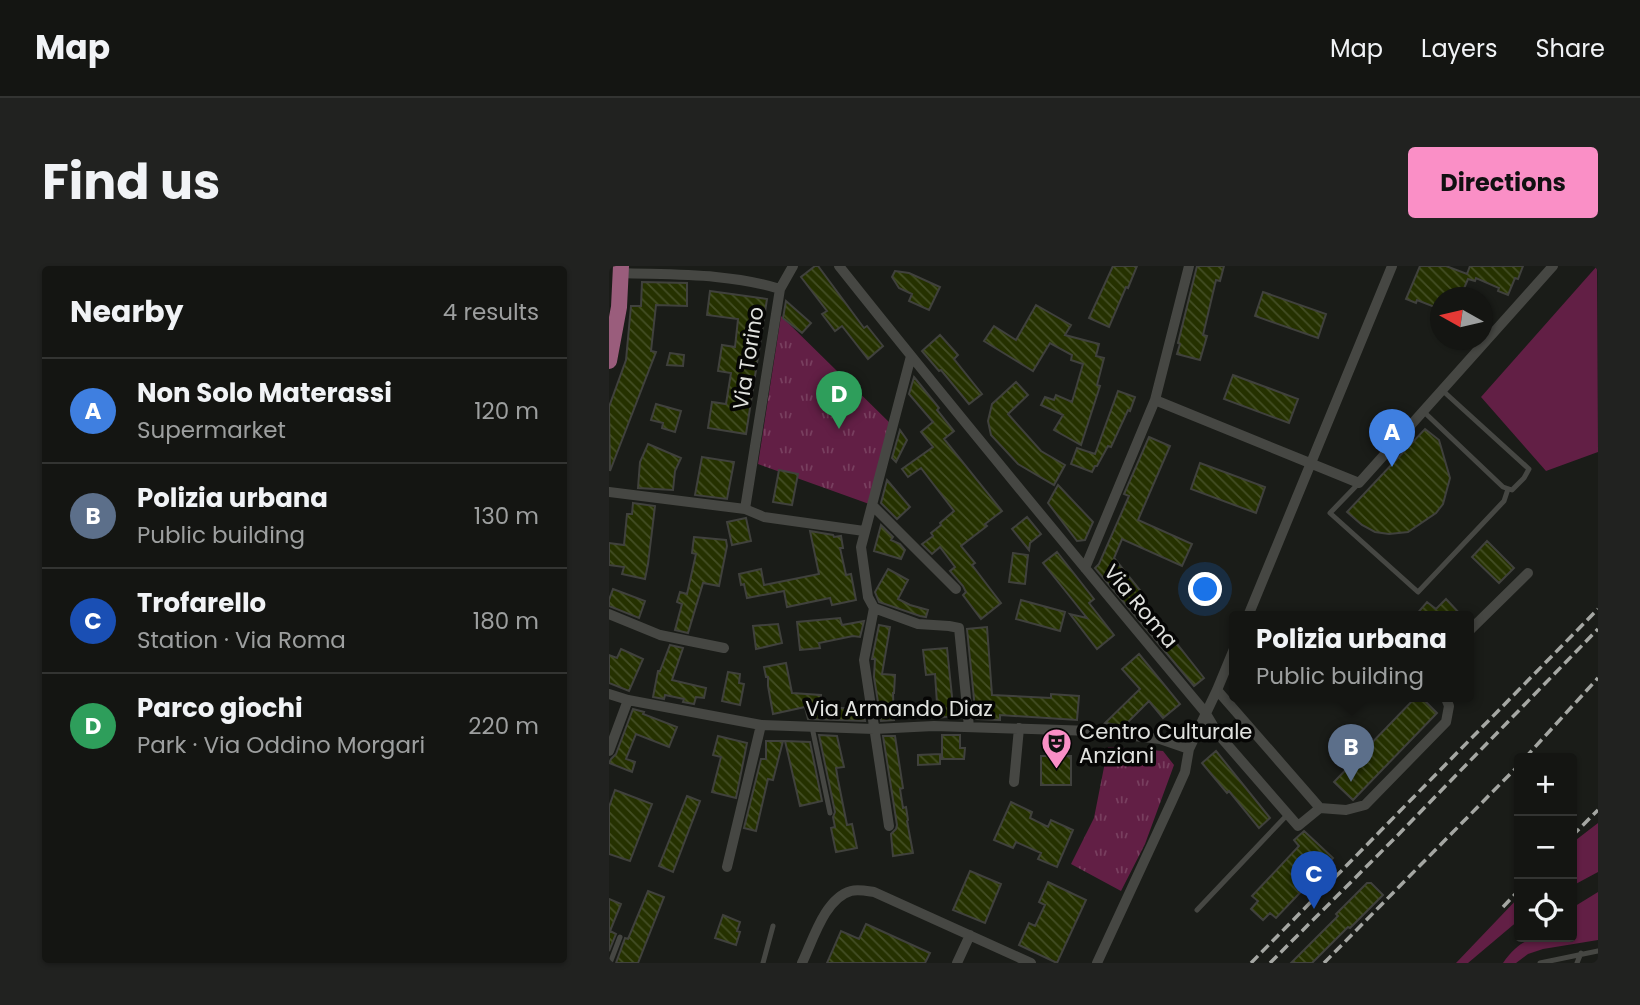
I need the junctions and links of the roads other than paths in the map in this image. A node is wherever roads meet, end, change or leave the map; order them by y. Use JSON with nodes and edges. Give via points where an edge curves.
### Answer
{"nodes":[{"id":1,"x":793,"y":266,"type":"edge"},
{"id":2,"x":839,"y":266,"type":"edge"},
{"id":3,"x":1189,"y":266,"type":"edge"},
{"id":4,"x":1392,"y":266,"type":"edge"},
{"id":5,"x":1553,"y":266,"type":"edge"},
{"id":6,"x":621,"y":270,"type":"edge"},
{"id":7,"x":780,"y":289,"type":"junction"},
{"id":8,"x":911,"y":356,"type":"junction"},
{"id":9,"x":609,"y":361,"type":"edge"},
{"id":10,"x":1443,"y":390,"type":"junction"},
{"id":11,"x":1155,"y":400,"type":"junction"},
{"id":12,"x":1423,"y":411,"type":"junction"},
{"id":13,"x":1310,"y":463,"type":"junction"},
{"id":14,"x":1359,"y":483,"type":"junction"},
{"id":15,"x":1508,"y":489,"type":"junction"},
{"id":16,"x":609,"y":492,"type":"edge"},
{"id":17,"x":872,"y":505,"type":"junction"},
{"id":18,"x":745,"y":509,"type":"junction"},
{"id":19,"x":864,"y":531,"type":"junction"},
{"id":20,"x":1085,"y":568,"type":"junction"},
{"id":21,"x":1528,"y":573,"type":"dead end"},
{"id":22,"x":956,"y":589,"type":"dead end"},
{"id":23,"x":874,"y":608,"type":"junction"},
{"id":24,"x":1250,"y":611,"type":"edge"},
{"id":25,"x":609,"y":614,"type":"edge"},
{"id":26,"x":1474,"y":626,"type":"edge"},
{"id":27,"x":724,"y":648,"type":"dead end"},
{"id":28,"x":1229,"y":661,"type":"edge"},
{"id":29,"x":1217,"y":690,"type":"junction"},
{"id":30,"x":609,"y":694,"type":"edge"},
{"id":31,"x":628,"y":699,"type":"junction"},
{"id":32,"x":1447,"y":702,"type":"edge"},
{"id":33,"x":1206,"y":712,"type":"junction"},
{"id":34,"x":761,"y":725,"type":"junction"},
{"id":35,"x":812,"y":727,"type":"junction"},
{"id":36,"x":969,"y":727,"type":"junction"},
{"id":37,"x":1019,"y":728,"type":"junction"},
{"id":38,"x":873,"y":729,"type":"junction"},
{"id":39,"x":1189,"y":749,"type":"junction"},
{"id":40,"x":609,"y":751,"type":"edge"},
{"id":41,"x":1014,"y":782,"type":"dead end"},
{"id":42,"x":1320,"y":808,"type":"junction"},
{"id":43,"x":830,"y":813,"type":"dead end"},
{"id":44,"x":1288,"y":814,"type":"junction"},
{"id":45,"x":889,"y":826,"type":"dead end"},
{"id":46,"x":727,"y":867,"type":"dead end"},
{"id":47,"x":1197,"y":910,"type":"dead end"},
{"id":48,"x":773,"y":926,"type":"dead end"},
{"id":49,"x":971,"y":936,"type":"junction"},
{"id":50,"x":620,"y":937,"type":"dead end"},
{"id":51,"x":1598,"y":951,"type":"edge"},
{"id":52,"x":1581,"y":953,"type":"junction"},
{"id":53,"x":1557,"y":961,"type":"edge"},
{"id":54,"x":610,"y":963,"type":"edge"},
{"id":55,"x":763,"y":963,"type":"edge"},
{"id":56,"x":802,"y":963,"type":"edge"},
{"id":57,"x":957,"y":963,"type":"edge"},
{"id":58,"x":1031,"y":963,"type":"edge"},
{"id":59,"x":1097,"y":963,"type":"edge"},
{"id":60,"x":1541,"y":963,"type":"edge"},
{"id":61,"x":1577,"y":963,"type":"edge"}],
"edges":[{"from":1,"to":7,"type":"street"},
{"from":2,"to":8,"type":"street","name":"Via Roma"},
{"from":3,"to":11,"type":"street"},
{"from":4,"to":13,"type":"street"},
{"from":5,"to":10,"type":"street"},
{"from":6,"to":7,"type":"street","name":"Via Torino","via":[[752,282]]},
{"from":6,"to":9,"type":"main road","name":"Via Torino"},
{"from":7,"to":18,"type":"street","name":"Via Torino"},
{"from":8,"to":17,"type":"street"},
{"from":8,"to":20,"type":"street","name":"Via Roma"},
{"from":10,"to":12,"type":"street"},
{"from":10,"to":15,"type":"lane","via":[[1529,469]]},
{"from":11,"to":13,"type":"street"},
{"from":11,"to":20,"type":"street"},
{"from":12,"to":14,"type":"street"},
{"from":12,"to":15,"type":"lane"},
{"from":13,"to":14,"type":"street"},
{"from":13,"to":24,"type":"street"},
{"from":14,"to":15,"type":"lane","via":[[1330,513],[1417,592],[1504,501]]},
{"from":16,"to":18,"type":"street"},
{"from":17,"to":19,"type":"street"},
{"from":17,"to":22,"type":"street"},
{"from":18,"to":19,"type":"street","via":[[764,517]]},
{"from":19,"to":23,"type":"street","via":[[861,547],[868,597]]},
{"from":20,"to":33,"type":"street","name":"Via Roma"},
{"from":21,"to":26,"type":"street"},
{"from":23,"to":36,"type":"street","via":[[918,624],[959,628]]},
{"from":23,"to":38,"type":"street","via":[[864,660]]},
{"from":25,"to":27,"type":"street","via":[[660,635]]},
{"from":28,"to":29,"type":"street"},
{"from":29,"to":33,"type":"street"},
{"from":29,"to":42,"type":"street"},
{"from":30,"to":31,"type":"street","name":"Via Armando Diaz"},
{"from":31,"to":34,"type":"street","name":"Via Armando Diaz"},
{"from":31,"to":40,"type":"street"},
{"from":32,"to":42,"type":"street","via":[[1446,722],[1365,805],[1346,810]]},
{"from":33,"to":39,"type":"street"},
{"from":33,"to":44,"type":"street","name":"Via Roma","via":[[1218,734]]},
{"from":34,"to":35,"type":"street","name":"Via Armando Diaz"},
{"from":34,"to":46,"type":"street"},
{"from":35,"to":38,"type":"street","name":"Via Armando Diaz"},
{"from":35,"to":43,"type":"lane"},
{"from":36,"to":37,"type":"street","name":"Via Armando Diaz"},
{"from":36,"to":38,"type":"street","name":"Via Armando Diaz"},
{"from":37,"to":39,"type":"street","name":"Via Armando Diaz","via":[[1160,739]]},
{"from":37,"to":41,"type":"street"},
{"from":38,"to":45,"type":"street"},
{"from":39,"to":59,"type":"street","via":[[1185,772]]},
{"from":42,"to":44,"type":"street","via":[[1298,825]]},
{"from":44,"to":47,"type":"lane"},
{"from":48,"to":55,"type":"lane"},
{"from":49,"to":56,"type":"street","via":[[874,892],[854,890],[829,906]]},
{"from":49,"to":57,"type":"street"},
{"from":49,"to":58,"type":"street"},
{"from":50,"to":54,"type":"lane"},
{"from":51,"to":52,"type":"lane"},
{"from":52,"to":53,"type":"lane"},
{"from":52,"to":61,"type":"lane"},
{"from":53,"to":60,"type":"lane"}]}
